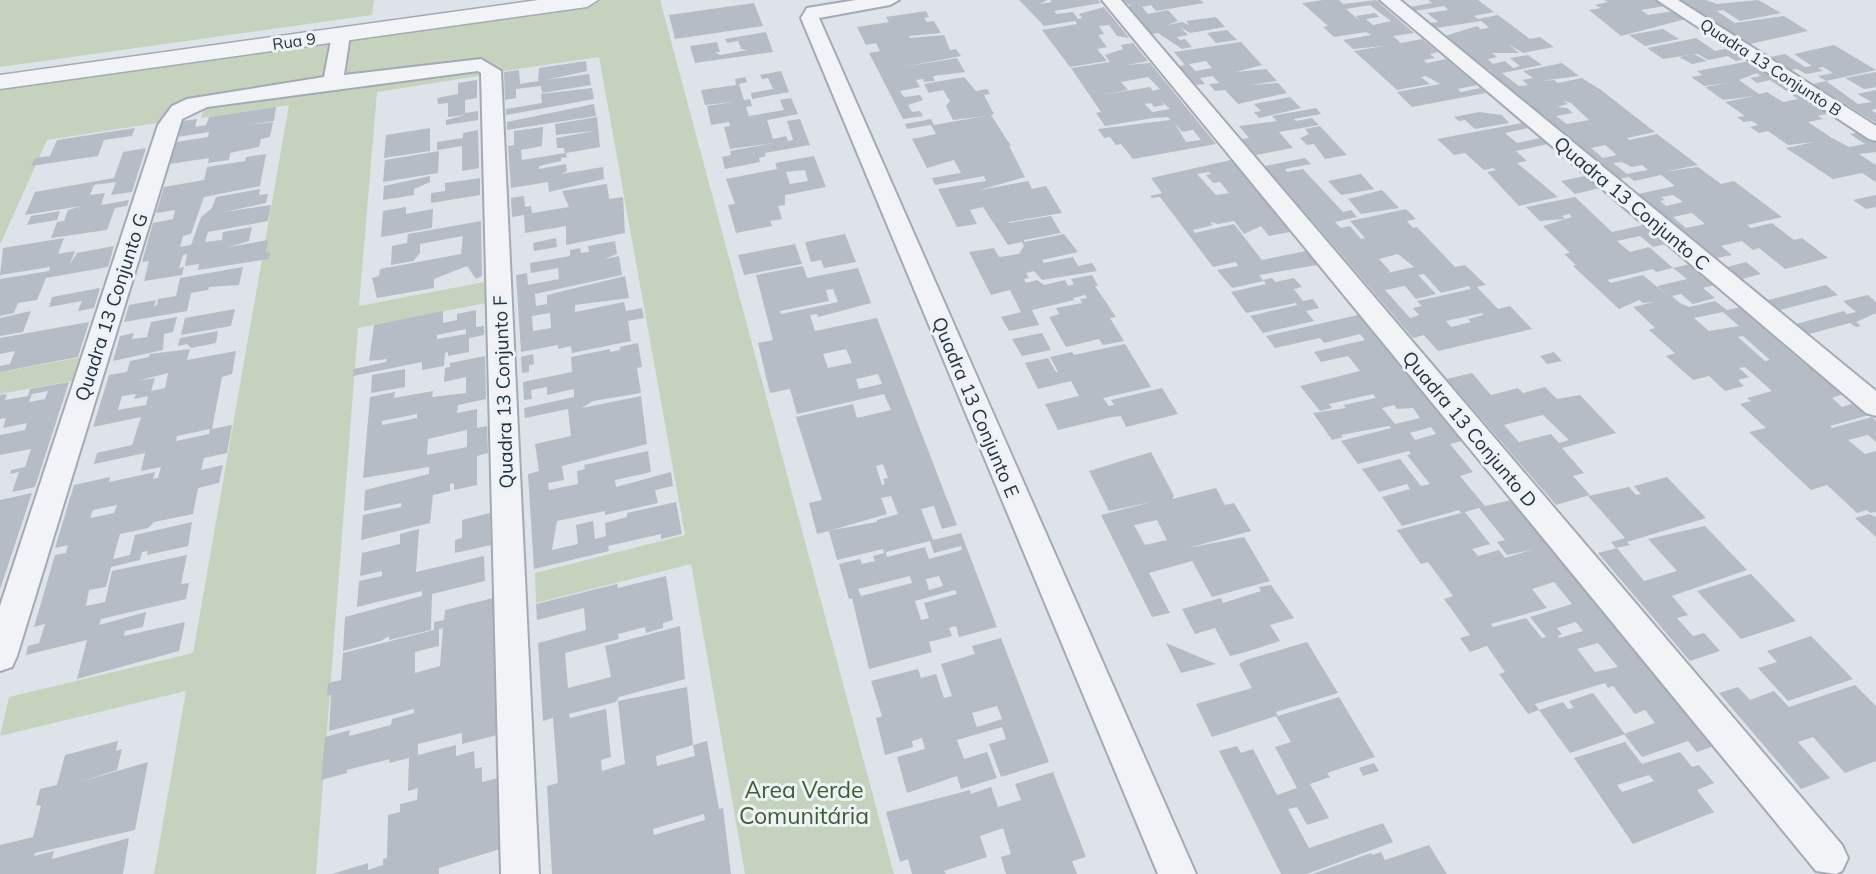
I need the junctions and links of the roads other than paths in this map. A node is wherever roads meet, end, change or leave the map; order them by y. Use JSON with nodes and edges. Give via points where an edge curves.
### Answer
{"nodes":[{"id":1,"x":394,"y":0,"type":"edge"},
{"id":2,"x":587,"y":0,"type":"edge"},
{"id":3,"x":890,"y":0,"type":"edge"},
{"id":4,"x":1111,"y":0,"type":"edge"},
{"id":5,"x":1389,"y":0,"type":"edge"},
{"id":6,"x":1665,"y":0,"type":"edge"},
{"id":7,"x":391,"y":27,"type":"junction"},
{"id":8,"x":341,"y":35,"type":"junction"},
{"id":9,"x":0,"y":82,"type":"edge"},
{"id":10,"x":333,"y":82,"type":"junction"},
{"id":11,"x":1876,"y":135,"type":"edge"},
{"id":12,"x":1876,"y":407,"type":"edge"},
{"id":13,"x":0,"y":656,"type":"edge"},
{"id":14,"x":1829,"y":858,"type":"dead end"},
{"id":15,"x":520,"y":874,"type":"edge"},
{"id":16,"x":1177,"y":874,"type":"edge"}],
"edges":[{"from":1,"to":7,"type":"street"},
{"from":2,"to":7,"type":"street","name":"Rua 9"},
{"from":3,"to":16,"type":"street","name":"Quadra 13 Conjunto E","via":[[813,12],[810,18]]},
{"from":4,"to":14,"type":"street","name":"Quadra 13 Conjunto D"},
{"from":5,"to":12,"type":"street","name":"Quadra 13 Conjunto C"},
{"from":6,"to":11,"type":"street","name":"Quadra 13 Conjunto B"},
{"from":7,"to":8,"type":"street","name":"Rua 9"},
{"from":8,"to":9,"type":"street","name":"Rua 9"},
{"from":8,"to":10,"type":"street"},
{"from":10,"to":13,"type":"street","name":"Quadra 13 Conjunto G","via":[[191,103],[171,118]]},
{"from":10,"to":15,"type":"street","name":"Quadra 13 Conjunto F","via":[[458,65],[481,65],[491,71]]}]}
